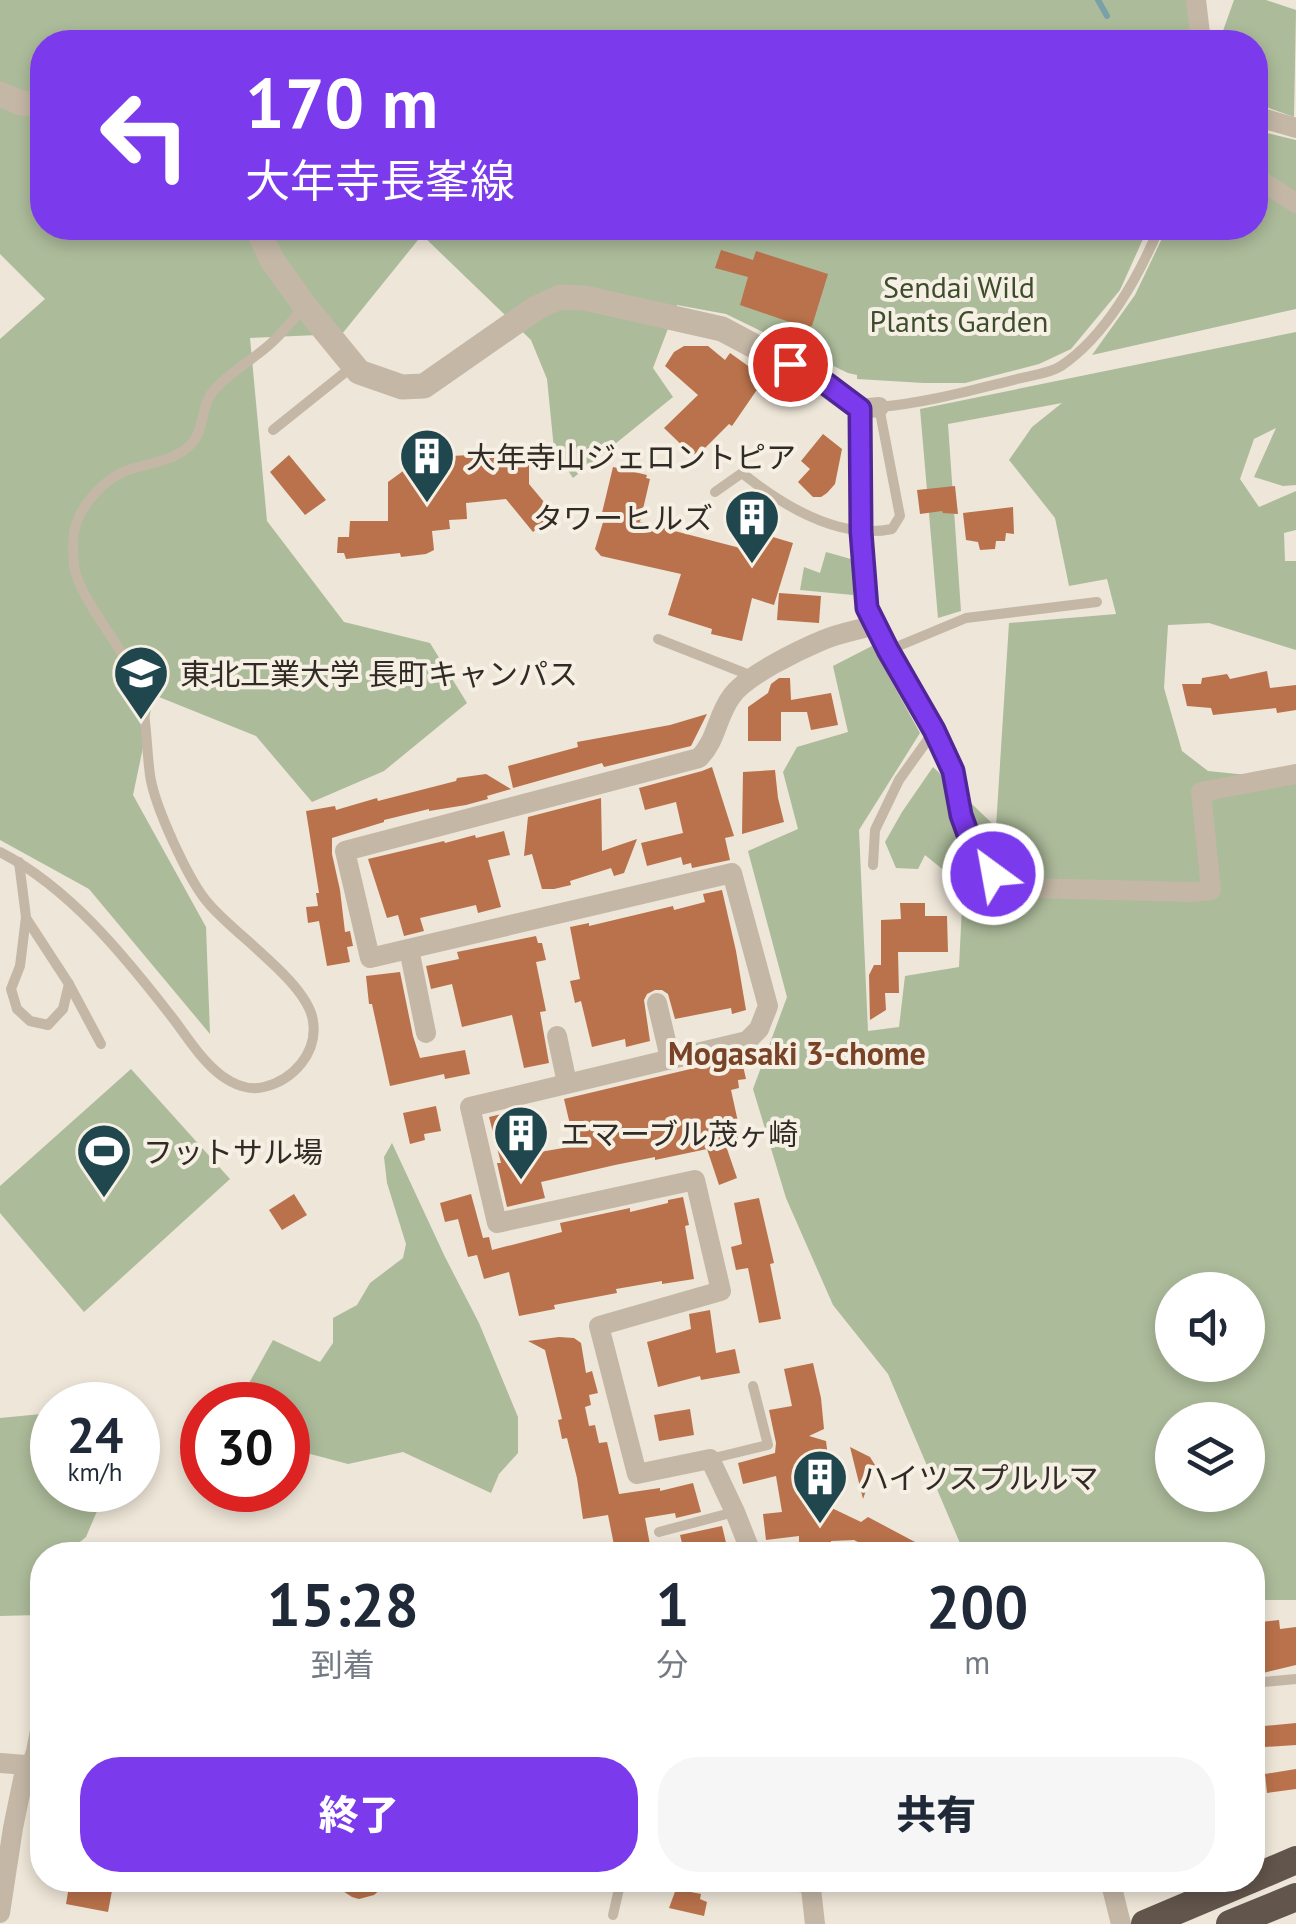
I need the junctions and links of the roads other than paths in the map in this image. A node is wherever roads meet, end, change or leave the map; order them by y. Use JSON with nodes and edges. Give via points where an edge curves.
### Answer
{"nodes":[{"id":1,"x":1196,"y":0,"type":"edge"},
{"id":2,"x":1200,"y":30,"type":"edge"},
{"id":3,"x":0,"y":94,"type":"edge"},
{"id":4,"x":30,"y":104,"type":"edge"},
{"id":5,"x":1268,"y":120,"type":"edge"},
{"id":6,"x":1296,"y":128,"type":"edge"},
{"id":7,"x":1268,"y":186,"type":"edge"},
{"id":8,"x":1296,"y":202,"type":"edge"},
{"id":9,"x":263,"y":240,"type":"edge"},
{"id":10,"x":1153,"y":240,"type":"edge"},
{"id":11,"x":304,"y":306,"type":"junction"},
{"id":12,"x":353,"y":365,"type":"junction"},
{"id":13,"x":870,"y":408,"type":"junction"},
{"id":14,"x":273,"y":430,"type":"dead end"},
{"id":15,"x":715,"y":492,"type":"dead end"},
{"id":16,"x":861,"y":532,"type":"junction"},
{"id":17,"x":1097,"y":602,"type":"dead end"},
{"id":18,"x":876,"y":625,"type":"junction"},
{"id":19,"x":658,"y":639,"type":"dead end"},
{"id":20,"x":888,"y":650,"type":"junction"},
{"id":21,"x":753,"y":676,"type":"junction"},
{"id":22,"x":934,"y":730,"type":"junction"},
{"id":23,"x":1296,"y":774,"type":"edge"},
{"id":24,"x":0,"y":852,"type":"edge"},
{"id":25,"x":19,"y":862,"type":"junction"},
{"id":26,"x":873,"y":865,"type":"dead end"},
{"id":27,"x":26,"y":917,"type":"junction"},
{"id":28,"x":410,"y":950,"type":"junction"},
{"id":29,"x":68,"y":984,"type":"junction"},
{"id":30,"x":657,"y":1003,"type":"dead end"},
{"id":31,"x":426,"y":1033,"type":"dead end"},
{"id":32,"x":556,"y":1036,"type":"dead end"},
{"id":33,"x":101,"y":1044,"type":"dead end"},
{"id":34,"x":670,"y":1058,"type":"junction"},
{"id":35,"x":567,"y":1084,"type":"junction"},
{"id":36,"x":753,"y":1386,"type":"dead end"},
{"id":37,"x":710,"y":1460,"type":"junction"},
{"id":38,"x":736,"y":1512,"type":"junction"},
{"id":39,"x":659,"y":1532,"type":"dead end"},
{"id":40,"x":747,"y":1542,"type":"edge"},
{"id":41,"x":1296,"y":1680,"type":"edge"},
{"id":42,"x":1265,"y":1682,"type":"edge"},
{"id":43,"x":30,"y":1756,"type":"edge"},
{"id":44,"x":0,"y":1763,"type":"edge"},
{"id":45,"x":26,"y":1765,"type":"junction"},
{"id":46,"x":1296,"y":1860,"type":"edge"},
{"id":47,"x":1265,"y":1873,"type":"edge"},
{"id":48,"x":618,"y":1892,"type":"edge"},
{"id":49,"x":811,"y":1892,"type":"edge"},
{"id":50,"x":1113,"y":1892,"type":"edge"},
{"id":51,"x":1220,"y":1892,"type":"edge"},
{"id":52,"x":1296,"y":1896,"type":"edge"},
{"id":53,"x":0,"y":1914,"type":"edge"},
{"id":54,"x":613,"y":1915,"type":"dead end"},
{"id":55,"x":815,"y":1924,"type":"edge"},
{"id":56,"x":1121,"y":1924,"type":"edge"},
{"id":57,"x":1145,"y":1924,"type":"edge"},
{"id":58,"x":1230,"y":1924,"type":"edge"}],
"edges":[{"from":1,"to":2,"type":"street"},
{"from":3,"to":4,"type":"street"},
{"from":5,"to":6,"type":"street"},
{"from":7,"to":8,"type":"street"},
{"from":9,"to":11,"type":"street"},
{"from":10,"to":13,"type":"lane","via":[[1108,320],[1056,369]]},
{"from":11,"to":12,"type":"street"},
{"from":11,"to":25,"type":"lane","via":[[213,392],[192,444],[122,473],[97,492],[74,528],[74,570],[141,695],[153,792],[191,879],[309,1005],[314,1024],[306,1058],[290,1075],[256,1089],[222,1076],[90,921]]},
{"from":12,"to":13,"type":"street","via":[[402,387],[424,386],[536,308],[560,297],[585,298],[722,329]]},
{"from":12,"to":14,"type":"lane"},
{"from":13,"to":16,"type":"street"},
{"from":13,"to":16,"type":"lane","via":[[900,516],[892,529]]},
{"from":15,"to":16,"type":"lane","via":[[742,473],[808,516]]},
{"from":16,"to":18,"type":"street","via":[[867,608]]},
{"from":17,"to":20,"type":"lane","via":[[966,618]]},
{"from":18,"to":20,"type":"street"},
{"from":18,"to":21,"type":"street","via":[[824,638]]},
{"from":19,"to":21,"type":"lane"},
{"from":20,"to":22,"type":"street"},
{"from":21,"to":28,"type":"street","via":[[721,711],[710,748],[699,758],[344,852],[370,958]]},
{"from":22,"to":23,"type":"street","via":[[953,771],[974,851],[993,874],[1026,888],[1211,890],[1201,792]]},
{"from":22,"to":26,"type":"lane","via":[[875,830]]},
{"from":24,"to":25,"type":"lane"},
{"from":25,"to":27,"type":"lane"},
{"from":27,"to":29,"type":"lane"},
{"from":27,"to":29,"type":"lane","via":[[11,988],[18,1009],[48,1025],[62,1009]]},
{"from":28,"to":31,"type":"street"},
{"from":28,"to":34,"type":"street","via":[[732,873],[768,1006],[747,1041]]},
{"from":29,"to":33,"type":"lane"},
{"from":30,"to":34,"type":"street"},
{"from":32,"to":35,"type":"street"},
{"from":34,"to":35,"type":"street"},
{"from":35,"to":37,"type":"street","via":[[470,1107],[496,1223],[695,1180],[721,1291],[599,1326],[637,1474]]},
{"from":36,"to":37,"type":"lane","via":[[768,1445]]},
{"from":37,"to":38,"type":"street"},
{"from":38,"to":39,"type":"lane"},
{"from":38,"to":40,"type":"street"},
{"from":41,"to":42,"type":"lane"},
{"from":43,"to":45,"type":"lane"},
{"from":44,"to":45,"type":"street"},
{"from":45,"to":53,"type":"street"},
{"from":46,"to":47,"type":"highway"},
{"from":48,"to":54,"type":"lane"},
{"from":49,"to":55,"type":"street"},
{"from":50,"to":56,"type":"street"},
{"from":51,"to":57,"type":"highway"},
{"from":52,"to":58,"type":"highway"}]}
